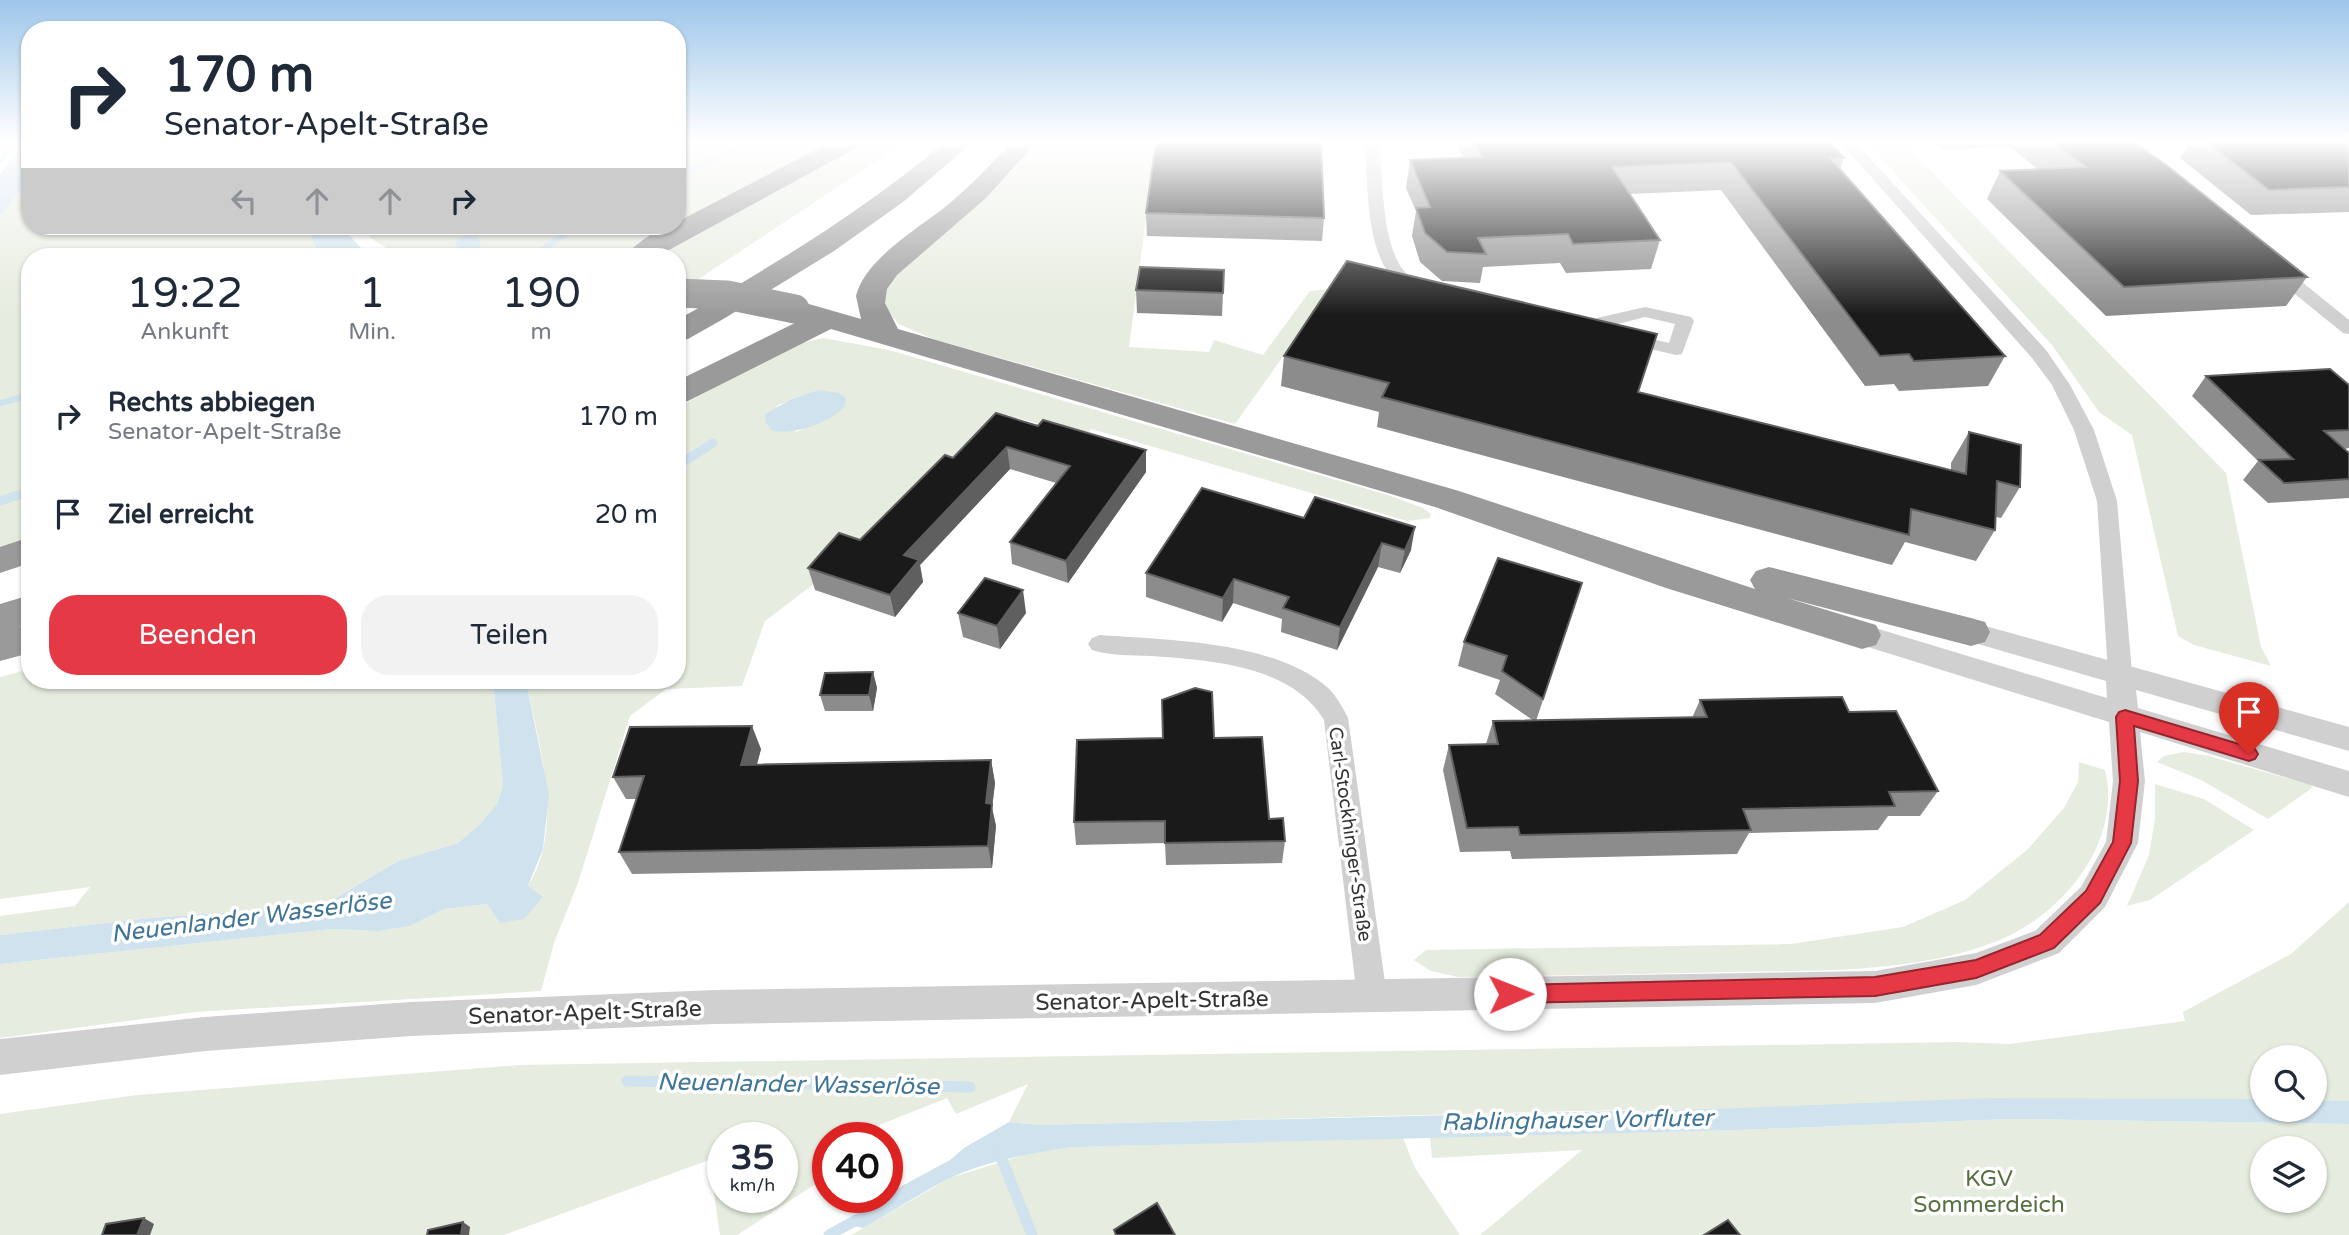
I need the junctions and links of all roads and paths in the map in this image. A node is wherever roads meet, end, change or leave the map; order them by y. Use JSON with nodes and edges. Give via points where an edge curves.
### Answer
{"nodes":[{"id":1,"x":742,"y":200,"type":"edge"},
{"id":2,"x":848,"y":200,"type":"edge"},
{"id":3,"x":889,"y":200,"type":"edge"},
{"id":4,"x":969,"y":200,"type":"edge"},
{"id":5,"x":1378,"y":200,"type":"edge"},
{"id":6,"x":1899,"y":200,"type":"edge"},
{"id":7,"x":686,"y":229,"type":"edge"},
{"id":8,"x":674,"y":235,"type":"edge"},
{"id":9,"x":651,"y":248,"type":"edge"},
{"id":10,"x":2265,"y":261,"type":"edge"},
{"id":11,"x":686,"y":293,"type":"edge"},
{"id":12,"x":1437,"y":293,"type":"edge"},
{"id":13,"x":686,"y":299,"type":"edge"},
{"id":14,"x":828,"y":318,"type":"junction"},
{"id":15,"x":686,"y":328,"type":"edge"},
{"id":16,"x":2349,"y":329,"type":"edge"},
{"id":17,"x":889,"y":338,"type":"junction"},
{"id":18,"x":686,"y":389,"type":"edge"},
{"id":19,"x":1447,"y":499,"type":"junction"},
{"id":20,"x":21,"y":553,"type":"edge"},
{"id":21,"x":0,"y":560,"type":"edge"},
{"id":22,"x":21,"y":580,"type":"edge"},
{"id":23,"x":0,"y":586,"type":"edge"},
{"id":24,"x":21,"y":612,"type":"edge"},
{"id":25,"x":0,"y":618,"type":"edge"},
{"id":26,"x":1971,"y":632,"type":"joint"},
{"id":27,"x":1862,"y":635,"type":"joint"},
{"id":28,"x":21,"y":640,"type":"edge"},
{"id":29,"x":1100,"y":645,"type":"dead end"},
{"id":30,"x":0,"y":646,"type":"edge"},
{"id":31,"x":2120,"y":672,"type":"junction"},
{"id":32,"x":2125,"y":717,"type":"junction"},
{"id":33,"x":2349,"y":739,"type":"edge"},
{"id":34,"x":2349,"y":784,"type":"edge"},
{"id":35,"x":1372,"y":997,"type":"junction"},
{"id":36,"x":0,"y":1057,"type":"edge"}],
"edges":[{"from":1,"to":7,"type":"highway"},
{"from":2,"to":13,"type":"highway"},
{"from":3,"to":15,"type":"highway","via":[[771,279]]},
{"from":4,"to":17,"type":"highway","via":[[883,274],[872,290],[871,309]]},
{"from":5,"to":12,"type":"street","via":[[1391,264],[1400,278]]},
{"from":6,"to":31,"type":"street","via":[[2039,354],[2084,430],[2107,501]]},
{"from":8,"to":9,"type":"highway"},
{"from":10,"to":16,"type":"street"},
{"from":11,"to":14,"type":"highway","bridge":true,"via":[[727,295]]},
{"from":14,"to":17,"type":"highway"},
{"from":14,"to":18,"type":"highway"},
{"from":17,"to":19,"type":"highway"},
{"from":19,"to":26,"type":"highway","via":[[1623,538],[1839,600]]},
{"from":19,"to":27,"type":"highway","via":[[1679,579]]},
{"from":20,"to":21,"type":"highway"},
{"from":22,"to":23,"type":"highway"},
{"from":24,"to":25,"type":"highway"},
{"from":26,"to":31,"type":"street"},
{"from":27,"to":32,"type":"street"},
{"from":28,"to":30,"type":"highway"},
{"from":29,"to":35,"type":"street","name":"Carl-Stockhinger-Straße","via":[[1211,652],[1282,673],[1320,694],[1335,718]]},
{"from":31,"to":32,"type":"street","name":"Senator-Apelt-Straße"},
{"from":31,"to":33,"type":"street"},
{"from":32,"to":34,"type":"street"},
{"from":32,"to":35,"type":"street","name":"Senator-Apelt-Straße","via":[[2129,781],[2122,843],[2093,897],[2047,942],[1976,969],[1875,986]]},
{"from":35,"to":36,"type":"street","name":"Senator-Apelt-Straße","via":[[716,1007],[439,1018],[205,1034]]}]}
